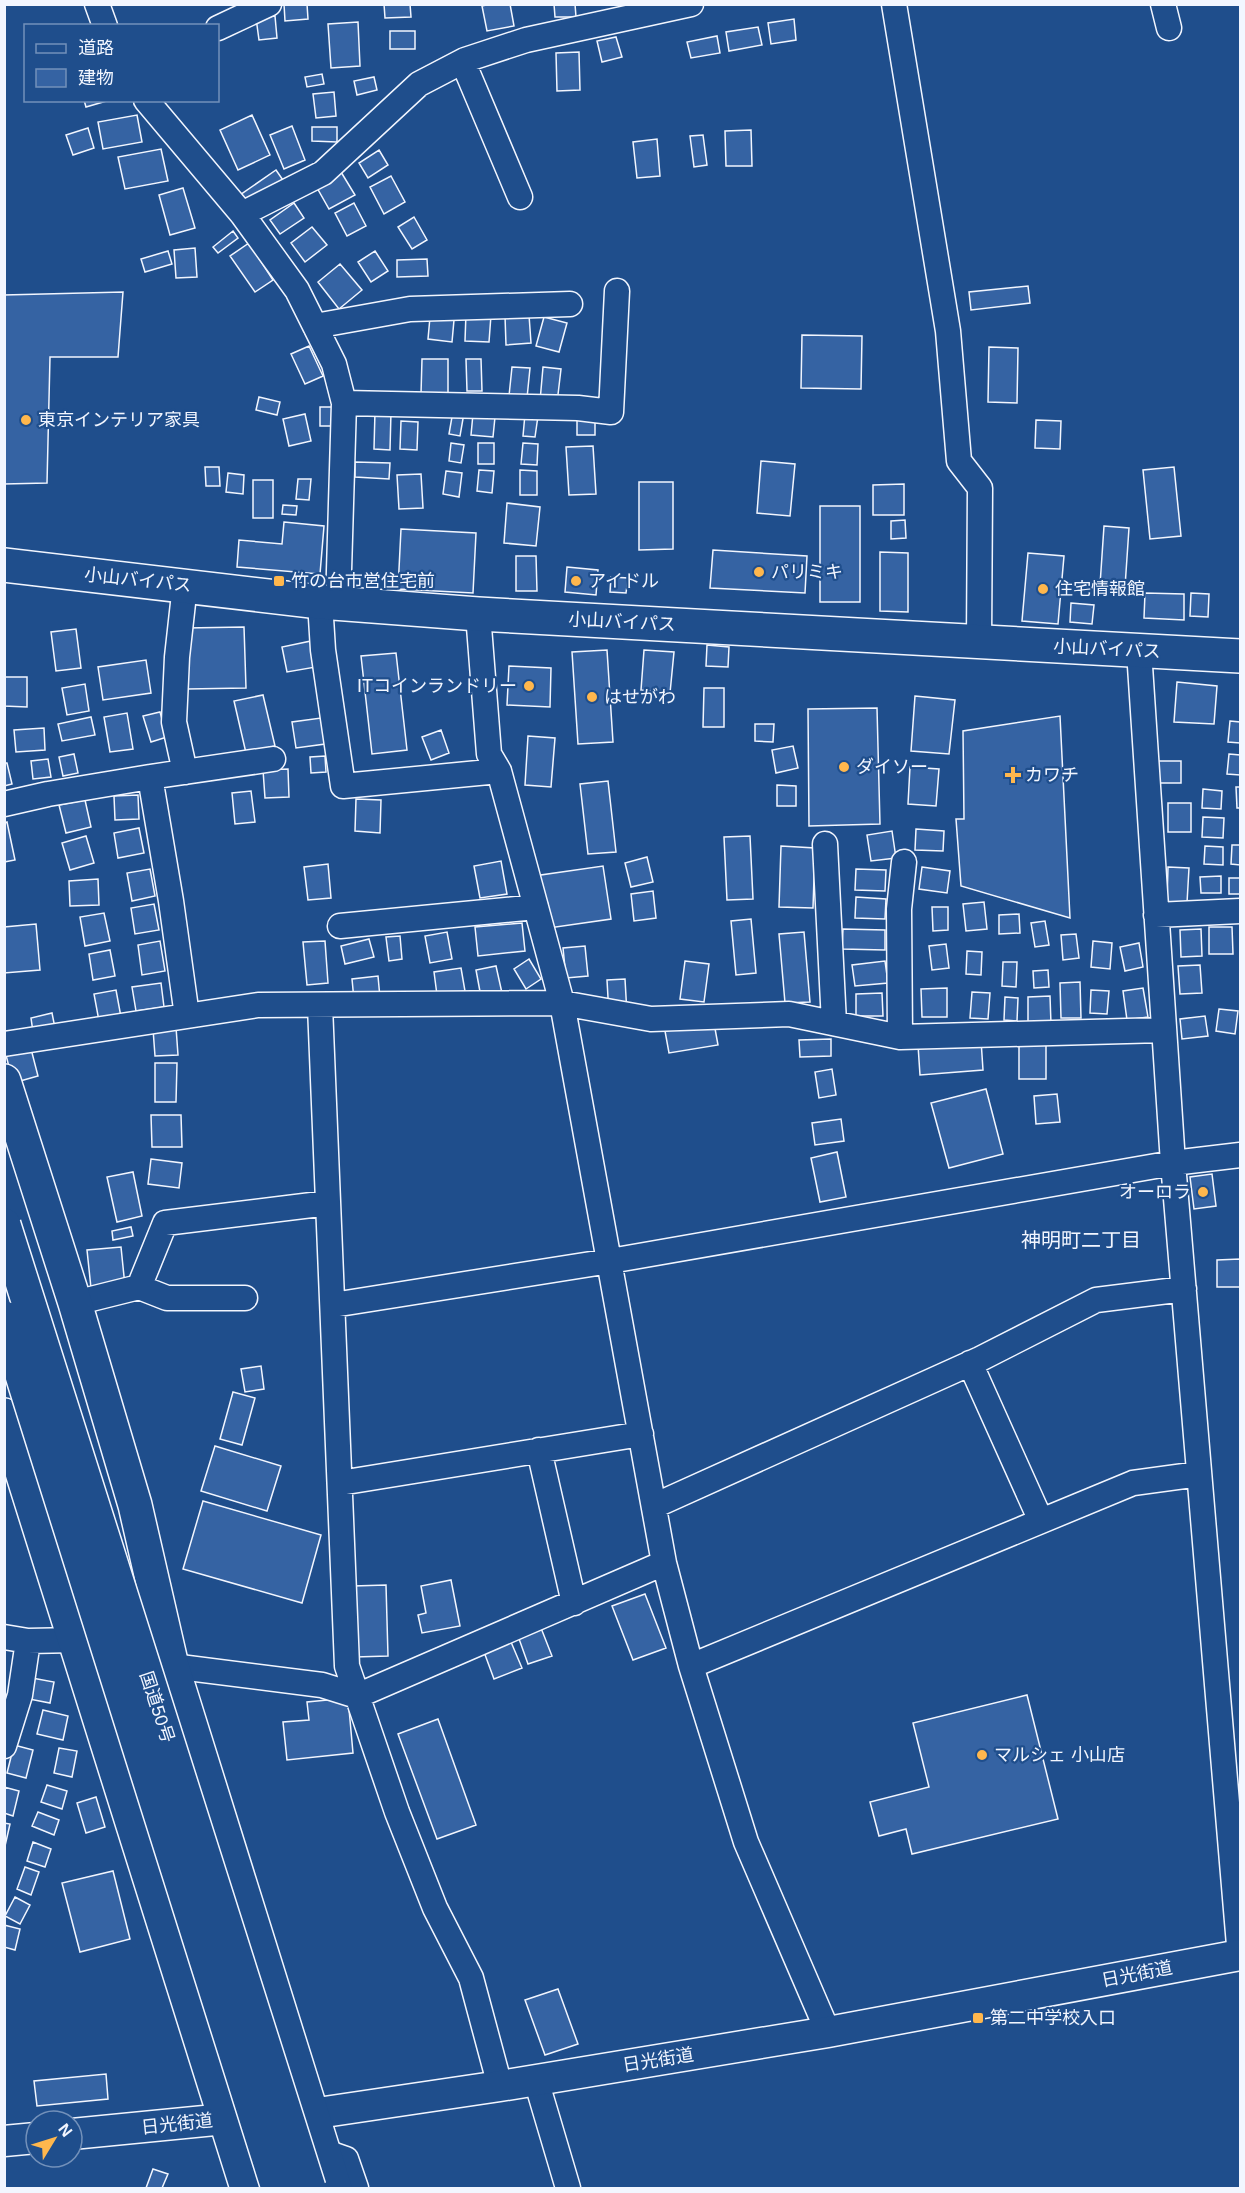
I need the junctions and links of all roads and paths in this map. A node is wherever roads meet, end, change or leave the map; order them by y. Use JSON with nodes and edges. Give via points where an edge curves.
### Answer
{"nodes":[{"id":1,"x":97,"y":4,"type":"edge"},
{"id":2,"x":269,"y":4,"type":"edge"},
{"id":3,"x":691,"y":4,"type":"edge"},
{"id":4,"x":894,"y":4,"type":"edge"},
{"id":5,"x":1163,"y":4,"type":"edge"},
{"id":6,"x":104,"y":24,"type":"edge"},
{"id":7,"x":219,"y":28,"type":"edge"},
{"id":8,"x":1169,"y":28,"type":"dead end"},
{"id":9,"x":463,"y":62,"type":"junction"},
{"id":10,"x":148,"y":102,"type":"edge"},
{"id":11,"x":520,"y":197,"type":"dead end"},
{"id":12,"x":242,"y":214,"type":"junction"},
{"id":13,"x":617,"y":291,"type":"dead end"},
{"id":14,"x":570,"y":304,"type":"dead end"},
{"id":15,"x":315,"y":326,"type":"junction"},
{"id":16,"x":344,"y":403,"type":"junction"},
{"id":17,"x":4,"y":565,"type":"edge"},
{"id":18,"x":185,"y":585,"type":"junction"},
{"id":19,"x":329,"y":603,"type":"junction"},
{"id":20,"x":478,"y":614,"type":"junction"},
{"id":21,"x":979,"y":642,"type":"junction"},
{"id":22,"x":1139,"y":651,"type":"junction"},
{"id":23,"x":1240,"y":656,"type":"edge"},
{"id":24,"x":273,"y":759,"type":"dead end"},
{"id":25,"x":499,"y":771,"type":"junction"},
{"id":26,"x":185,"y":772,"type":"junction"},
{"id":27,"x":150,"y":777,"type":"junction"},
{"id":28,"x":4,"y":804,"type":"edge"},
{"id":29,"x":825,"y":844,"type":"dead end"},
{"id":30,"x":904,"y":862,"type":"dead end"},
{"id":31,"x":536,"y":907,"type":"junction"},
{"id":32,"x":1240,"y":911,"type":"edge"},
{"id":33,"x":1156,"y":915,"type":"junction"},
{"id":34,"x":340,"y":926,"type":"dead end"},
{"id":35,"x":562,"y":1003,"type":"junction"},
{"id":36,"x":320,"y":1006,"type":"junction"},
{"id":37,"x":187,"y":1016,"type":"junction"},
{"id":38,"x":834,"y":1023,"type":"junction"},
{"id":39,"x":1163,"y":1030,"type":"junction"},
{"id":40,"x":900,"y":1037,"type":"junction"},
{"id":41,"x":4,"y":1044,"type":"edge"},
{"id":42,"x":4,"y":1081,"type":"edge"},
{"id":43,"x":1240,"y":1155,"type":"edge"},
{"id":44,"x":1173,"y":1163,"type":"junction"},
{"id":45,"x":328,"y":1203,"type":"junction"},
{"id":46,"x":4,"y":1225,"type":"edge"},
{"id":47,"x":610,"y":1261,"type":"junction"},
{"id":48,"x":139,"y":1287,"type":"junction"},
{"id":49,"x":1184,"y":1289,"type":"junction"},
{"id":50,"x":245,"y":1298,"type":"dead end"},
{"id":51,"x":75,"y":1304,"type":"junction"},
{"id":52,"x":333,"y":1305,"type":"junction"},
{"id":53,"x":4,"y":1318,"type":"edge"},
{"id":54,"x":970,"y":1364,"type":"junction"},
{"id":55,"x":6,"y":1424,"type":"edge"},
{"id":56,"x":641,"y":1434,"type":"junction"},
{"id":57,"x":539,"y":1450,"type":"junction"},
{"id":58,"x":1200,"y":1474,"type":"junction"},
{"id":59,"x":340,"y":1483,"type":"junction"},
{"id":60,"x":654,"y":1506,"type":"junction"},
{"id":61,"x":1041,"y":1521,"type":"junction"},
{"id":62,"x":664,"y":1563,"type":"junction"},
{"id":63,"x":574,"y":1603,"type":"junction"},
{"id":64,"x":4,"y":1637,"type":"edge"},
{"id":65,"x":76,"y":1640,"type":"junction"},
{"id":66,"x":28,"y":1641,"type":"junction"},
{"id":67,"x":172,"y":1666,"type":"junction"},
{"id":68,"x":691,"y":1666,"type":"junction"},
{"id":69,"x":357,"y":1696,"type":"junction"},
{"id":70,"x":4,"y":1746,"type":"edge"},
{"id":71,"x":1232,"y":1756,"type":"edge"},
{"id":72,"x":1240,"y":1955,"type":"edge"},
{"id":73,"x":828,"y":2032,"type":"junction"},
{"id":74,"x":536,"y":2080,"type":"junction"},
{"id":75,"x":500,"y":2086,"type":"junction"},
{"id":76,"x":311,"y":2114,"type":"junction"},
{"id":77,"x":225,"y":2119,"type":"junction"},
{"id":78,"x":84,"y":2133,"type":"edge"},
{"id":79,"x":24,"y":2139,"type":"edge"},
{"id":80,"x":4,"y":2141,"type":"edge"},
{"id":81,"x":323,"y":2151,"type":"junction"},
{"id":82,"x":239,"y":2182,"type":"edge"},
{"id":83,"x":279,"y":2188,"type":"edge"},
{"id":84,"x":309,"y":2188,"type":"edge"},
{"id":85,"x":334,"y":2188,"type":"edge"},
{"id":86,"x":356,"y":2188,"type":"edge"},
{"id":87,"x":568,"y":2188,"type":"edge"}],
"edges":[{"from":1,"to":6,"type":"street"},
{"from":2,"to":7,"type":"street"},
{"from":3,"to":9,"type":"street","via":[[526,40]]},
{"from":4,"to":21,"type":"street","via":[[948,331],[959,461],[980,488]]},
{"from":5,"to":8,"type":"street"},
{"from":9,"to":11,"type":"street"},
{"from":9,"to":12,"type":"street","via":[[419,84],[323,173]]},
{"from":10,"to":12,"type":"street"},
{"from":12,"to":15,"type":"street","via":[[297,290]]},
{"from":13,"to":16,"type":"street","via":[[611,412]]},
{"from":14,"to":15,"type":"street","via":[[410,309]]},
{"from":15,"to":16,"type":"street","via":[[334,364]]},
{"from":16,"to":19,"type":"street"},
{"from":17,"to":18,"type":"highway","name":"小山バイパス"},
{"from":18,"to":19,"type":"highway","name":"小山バイパス"},
{"from":18,"to":26,"type":"street","via":[[174,722]]},
{"from":19,"to":20,"type":"highway","name":"小山バイパス"},
{"from":19,"to":25,"type":"street","via":[[323,650],[343,786]]},
{"from":20,"to":21,"type":"highway","name":"小山バイパス"},
{"from":20,"to":25,"type":"street","via":[[489,754]]},
{"from":21,"to":22,"type":"highway","name":"小山バイパス"},
{"from":22,"to":23,"type":"highway","name":"小山バイパス"},
{"from":22,"to":33,"type":"street"},
{"from":24,"to":26,"type":"street"},
{"from":25,"to":31,"type":"street"},
{"from":26,"to":27,"type":"street"},
{"from":27,"to":28,"type":"street"},
{"from":27,"to":37,"type":"street"},
{"from":29,"to":38,"type":"street"},
{"from":30,"to":40,"type":"street","via":[[899,909]]},
{"from":31,"to":34,"type":"street"},
{"from":31,"to":35,"type":"street"},
{"from":32,"to":33,"type":"street"},
{"from":33,"to":39,"type":"street"},
{"from":35,"to":36,"type":"street"},
{"from":35,"to":38,"type":"street","via":[[651,1019],[789,1014]]},
{"from":35,"to":47,"type":"street"},
{"from":36,"to":37,"type":"street","via":[[258,1005]]},
{"from":36,"to":45,"type":"street"},
{"from":37,"to":41,"type":"street"},
{"from":38,"to":40,"type":"street"},
{"from":39,"to":40,"type":"street"},
{"from":39,"to":44,"type":"street"},
{"from":42,"to":51,"type":"highway"},
{"from":43,"to":44,"type":"street"},
{"from":44,"to":47,"type":"street"},
{"from":44,"to":49,"type":"street"},
{"from":45,"to":48,"type":"street","via":[[165,1223]]},
{"from":45,"to":52,"type":"street"},
{"from":46,"to":84,"type":"highway","name":"国道50号","bridge":true},
{"from":47,"to":52,"type":"street"},
{"from":47,"to":56,"type":"street"},
{"from":48,"to":50,"type":"street","via":[[167,1298]]},
{"from":48,"to":51,"type":"street"},
{"from":49,"to":54,"type":"street","via":[[1096,1300]]},
{"from":49,"to":58,"type":"street"},
{"from":51,"to":67,"type":"highway","via":[[135,1505]]},
{"from":52,"to":59,"type":"street"},
{"from":53,"to":83,"type":"highway","name":"国道50号","bridge":true},
{"from":54,"to":60,"type":"street"},
{"from":54,"to":61,"type":"street"},
{"from":55,"to":65,"type":"highway"},
{"from":56,"to":57,"type":"street"},
{"from":56,"to":60,"type":"street"},
{"from":57,"to":59,"type":"street"},
{"from":57,"to":63,"type":"street"},
{"from":58,"to":61,"type":"street","via":[[1133,1483]]},
{"from":58,"to":71,"type":"street"},
{"from":59,"to":69,"type":"street","via":[[347,1666]]},
{"from":60,"to":62,"type":"street"},
{"from":61,"to":68,"type":"street"},
{"from":62,"to":63,"type":"street"},
{"from":62,"to":68,"type":"street"},
{"from":63,"to":69,"type":"street"},
{"from":64,"to":66,"type":"street"},
{"from":65,"to":66,"type":"street"},
{"from":65,"to":77,"type":"highway"},
{"from":66,"to":70,"type":"street","via":[[20,1695]]},
{"from":67,"to":69,"type":"street","via":[[322,1685]]},
{"from":67,"to":76,"type":"highway"},
{"from":68,"to":73,"type":"street","via":[[746,1842]]},
{"from":69,"to":75,"type":"street","via":[[435,1908],[471,1978]]},
{"from":71,"to":72,"type":"street"},
{"from":72,"to":73,"type":"main road","name":"日光街道"},
{"from":73,"to":74,"type":"main road","name":"日光街道"},
{"from":74,"to":75,"type":"main road","name":"日光街道"},
{"from":74,"to":87,"type":"street"},
{"from":75,"to":76,"type":"main road","name":"日光街道"},
{"from":76,"to":77,"type":"main road","name":"日光街道"},
{"from":76,"to":81,"type":"highway"},
{"from":77,"to":78,"type":"main road","name":"日光街道"},
{"from":77,"to":82,"type":"highway"},
{"from":79,"to":80,"type":"main road"},
{"from":81,"to":85,"type":"highway"},
{"from":81,"to":86,"type":"street","via":[[346,2159]]}]}
